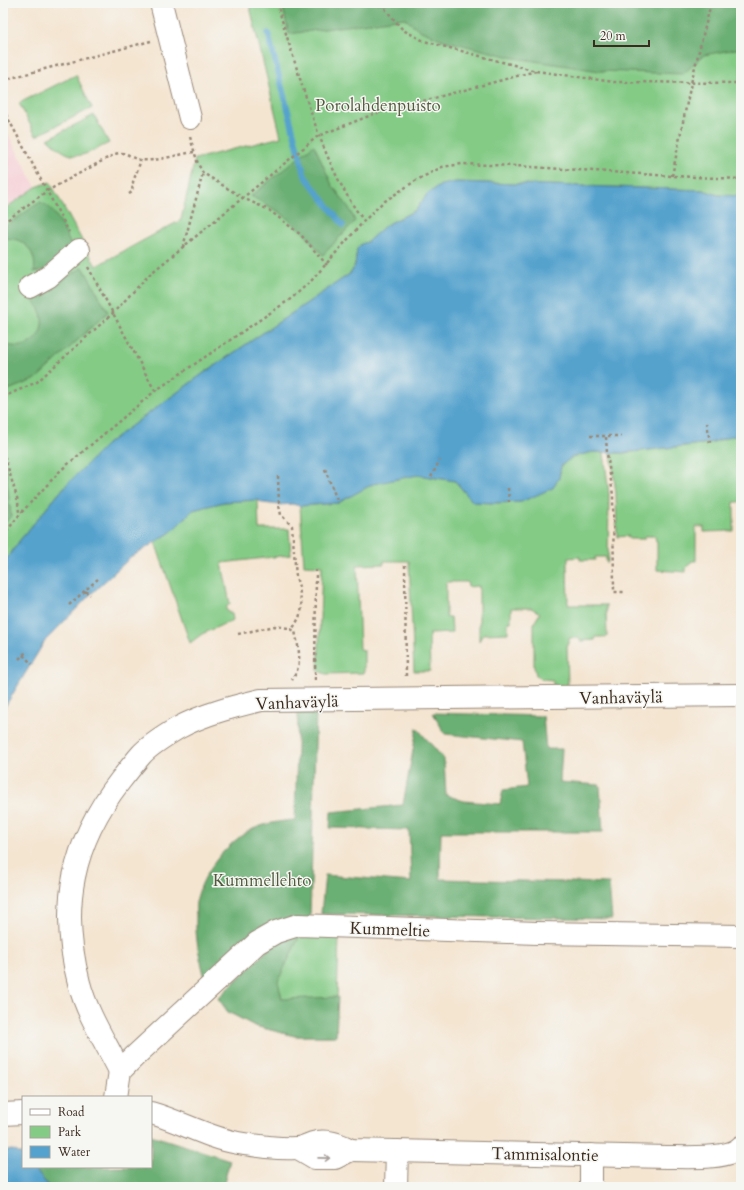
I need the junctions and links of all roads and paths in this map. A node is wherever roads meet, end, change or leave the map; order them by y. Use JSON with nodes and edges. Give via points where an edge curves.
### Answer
{"nodes":[{"id":1,"x":161,"y":3,"type":"edge"},
{"id":2,"x":277,"y":3,"type":"edge"},
{"id":3,"x":382,"y":3,"type":"edge"},
{"id":4,"x":711,"y":3,"type":"edge"},
{"id":5,"x":169,"y":36,"type":"junction"},
{"id":6,"x":536,"y":71,"type":"junction"},
{"id":7,"x":3,"y":80,"type":"edge"},
{"id":8,"x":691,"y":83,"type":"junction"},
{"id":9,"x":741,"y":83,"type":"edge"},
{"id":10,"x":3,"y":109,"type":"edge"},
{"id":11,"x":190,"y":118,"type":"joint"},
{"id":12,"x":318,"y":136,"type":"junction"},
{"id":13,"x":194,"y":152,"type":"junction"},
{"id":14,"x":141,"y":160,"type":"junction"},
{"id":15,"x":203,"y":173,"type":"junction"},
{"id":16,"x":672,"y":176,"type":"junction"},
{"id":17,"x":741,"y":180,"type":"edge"},
{"id":18,"x":47,"y":191,"type":"junction"},
{"id":19,"x":129,"y":194,"type":"dead end"},
{"id":20,"x":243,"y":198,"type":"junction"},
{"id":21,"x":364,"y":221,"type":"junction"},
{"id":22,"x":3,"y":223,"type":"edge"},
{"id":23,"x":183,"y":247,"type":"junction"},
{"id":24,"x":79,"y":250,"type":"junction"},
{"id":25,"x":327,"y":264,"type":"junction"},
{"id":26,"x":30,"y":287,"type":"dead end"},
{"id":27,"x":113,"y":313,"type":"junction"},
{"id":28,"x":155,"y":391,"type":"junction"},
{"id":29,"x":3,"y":397,"type":"edge"},
{"id":30,"x":707,"y":422,"type":"dead end"},
{"id":31,"x":590,"y":436,"type":"dead end"},
{"id":32,"x":621,"y":436,"type":"dead end"},
{"id":33,"x":606,"y":437,"type":"junction"},
{"id":34,"x":710,"y":443,"type":"dead end"},
{"id":35,"x":3,"y":451,"type":"edge"},
{"id":36,"x":440,"y":460,"type":"dead end"},
{"id":37,"x":325,"y":469,"type":"dead end"},
{"id":38,"x":278,"y":476,"type":"dead end"},
{"id":39,"x":431,"y":477,"type":"dead end"},
{"id":40,"x":508,"y":488,"type":"dead end"},
{"id":41,"x":338,"y":502,"type":"dead end"},
{"id":42,"x":509,"y":502,"type":"dead end"},
{"id":43,"x":20,"y":514,"type":"junction"},
{"id":44,"x":3,"y":536,"type":"edge"},
{"id":45,"x":405,"y":565,"type":"dead end"},
{"id":46,"x":316,"y":570,"type":"dead end"},
{"id":47,"x":98,"y":578,"type":"dead end"},
{"id":48,"x":85,"y":591,"type":"junction"},
{"id":49,"x":626,"y":592,"type":"dead end"},
{"id":50,"x":90,"y":595,"type":"dead end"},
{"id":51,"x":69,"y":605,"type":"dead end"},
{"id":52,"x":292,"y":630,"type":"junction"},
{"id":53,"x":238,"y":634,"type":"dead end"},
{"id":54,"x":26,"y":652,"type":"dead end"},
{"id":55,"x":23,"y":655,"type":"junction"},
{"id":56,"x":19,"y":659,"type":"dead end"},
{"id":57,"x":32,"y":664,"type":"dead end"},
{"id":58,"x":290,"y":682,"type":"dead end"},
{"id":59,"x":741,"y":695,"type":"edge"},
{"id":60,"x":3,"y":699,"type":"edge"},
{"id":61,"x":406,"y":699,"type":"junction"},
{"id":62,"x":315,"y":700,"type":"junction"},
{"id":63,"x":7,"y":702,"type":"dead end"},
{"id":64,"x":741,"y":936,"type":"edge"},
{"id":65,"x":120,"y":1072,"type":"junction"},
{"id":66,"x":116,"y":1096,"type":"edge"},
{"id":67,"x":22,"y":1113,"type":"edge"},
{"id":68,"x":152,"y":1113,"type":"edge"},
{"id":69,"x":3,"y":1114,"type":"edge"},
{"id":70,"x":740,"y":1150,"type":"edge"},
{"id":71,"x":397,"y":1151,"type":"junction"},
{"id":72,"x":591,"y":1155,"type":"junction"},
{"id":73,"x":396,"y":1187,"type":"edge"},
{"id":74,"x":591,"y":1187,"type":"edge"}],
"edges":[{"from":1,"to":5,"type":"street"},
{"from":2,"to":12,"type":"path"},
{"from":3,"to":6,"type":"path","via":[[403,30],[424,41]]},
{"from":4,"to":8,"type":"path"},
{"from":5,"to":7,"type":"path"},
{"from":5,"to":11,"type":"street"},
{"from":6,"to":8,"type":"path","via":[[614,82]]},
{"from":6,"to":12,"type":"path","via":[[374,114]]},
{"from":8,"to":9,"type":"path"},
{"from":8,"to":16,"type":"path"},
{"from":10,"to":18,"type":"path"},
{"from":11,"to":13,"type":"path","via":[[188,128]]},
{"from":12,"to":20,"type":"path"},
{"from":12,"to":21,"type":"path","via":[[337,178]]},
{"from":13,"to":14,"type":"path"},
{"from":13,"to":15,"type":"path"},
{"from":14,"to":18,"type":"path","via":[[121,152]]},
{"from":14,"to":19,"type":"path","via":[[132,192]]},
{"from":15,"to":20,"type":"path"},
{"from":15,"to":23,"type":"path"},
{"from":16,"to":17,"type":"path"},
{"from":16,"to":21,"type":"path","via":[[462,164],[444,168],[415,181],[382,203]]},
{"from":18,"to":22,"type":"path"},
{"from":18,"to":24,"type":"path"},
{"from":20,"to":23,"type":"path"},
{"from":20,"to":25,"type":"path","via":[[269,210],[287,224],[301,235]]},
{"from":21,"to":25,"type":"path"},
{"from":23,"to":27,"type":"path","via":[[150,274]]},
{"from":24,"to":26,"type":"street","via":[[48,277]]},
{"from":24,"to":27,"type":"path"},
{"from":25,"to":28,"type":"path","via":[[292,298]]},
{"from":27,"to":28,"type":"path"},
{"from":27,"to":29,"type":"path","via":[[37,382]]},
{"from":28,"to":43,"type":"path","via":[[61,470]]},
{"from":30,"to":34,"type":"path"},
{"from":31,"to":33,"type":"path"},
{"from":32,"to":33,"type":"path"},
{"from":33,"to":49,"type":"path","via":[[613,495],[614,592]]},
{"from":35,"to":43,"type":"path"},
{"from":36,"to":39,"type":"path"},
{"from":37,"to":41,"type":"path"},
{"from":38,"to":52,"type":"path","via":[[281,515],[292,526],[296,576],[302,608]]},
{"from":40,"to":42,"type":"path"},
{"from":43,"to":44,"type":"path"},
{"from":45,"to":61,"type":"path"},
{"from":46,"to":62,"type":"path"},
{"from":47,"to":48,"type":"path"},
{"from":48,"to":50,"type":"path"},
{"from":48,"to":51,"type":"path"},
{"from":52,"to":53,"type":"path","via":[[275,626]]},
{"from":52,"to":58,"type":"path","via":[[295,631],[299,664]]},
{"from":54,"to":55,"type":"path"},
{"from":55,"to":56,"type":"path"},
{"from":55,"to":57,"type":"path"},
{"from":59,"to":61,"type":"street","name":"Vanhaväylä"},
{"from":60,"to":63,"type":"path"},
{"from":61,"to":62,"type":"street","name":"Vanhaväylä"},
{"from":62,"to":65,"type":"street","name":"Vanhaväylä","via":[[261,700],[218,710],[178,728],[142,754],[110,794],[98,814],[79,855],[74,875],[69,918],[70,938],[82,991]]},
{"from":64,"to":65,"type":"street","name":"Kummeltie","via":[[537,933],[298,925],[257,942]]},
{"from":65,"to":66,"type":"street"},
{"from":67,"to":69,"type":"street"},
{"from":68,"to":71,"type":"street","name":"Tammisalontie","via":[[203,1133],[236,1142],[298,1148],[315,1142],[335,1142],[351,1150]]},
{"from":70,"to":72,"type":"street","name":"Tammisalontie","via":[[717,1156],[694,1157]]},
{"from":71,"to":72,"type":"street","name":"Tammisalontie"},
{"from":71,"to":73,"type":"street"},
{"from":72,"to":74,"type":"street"}]}
